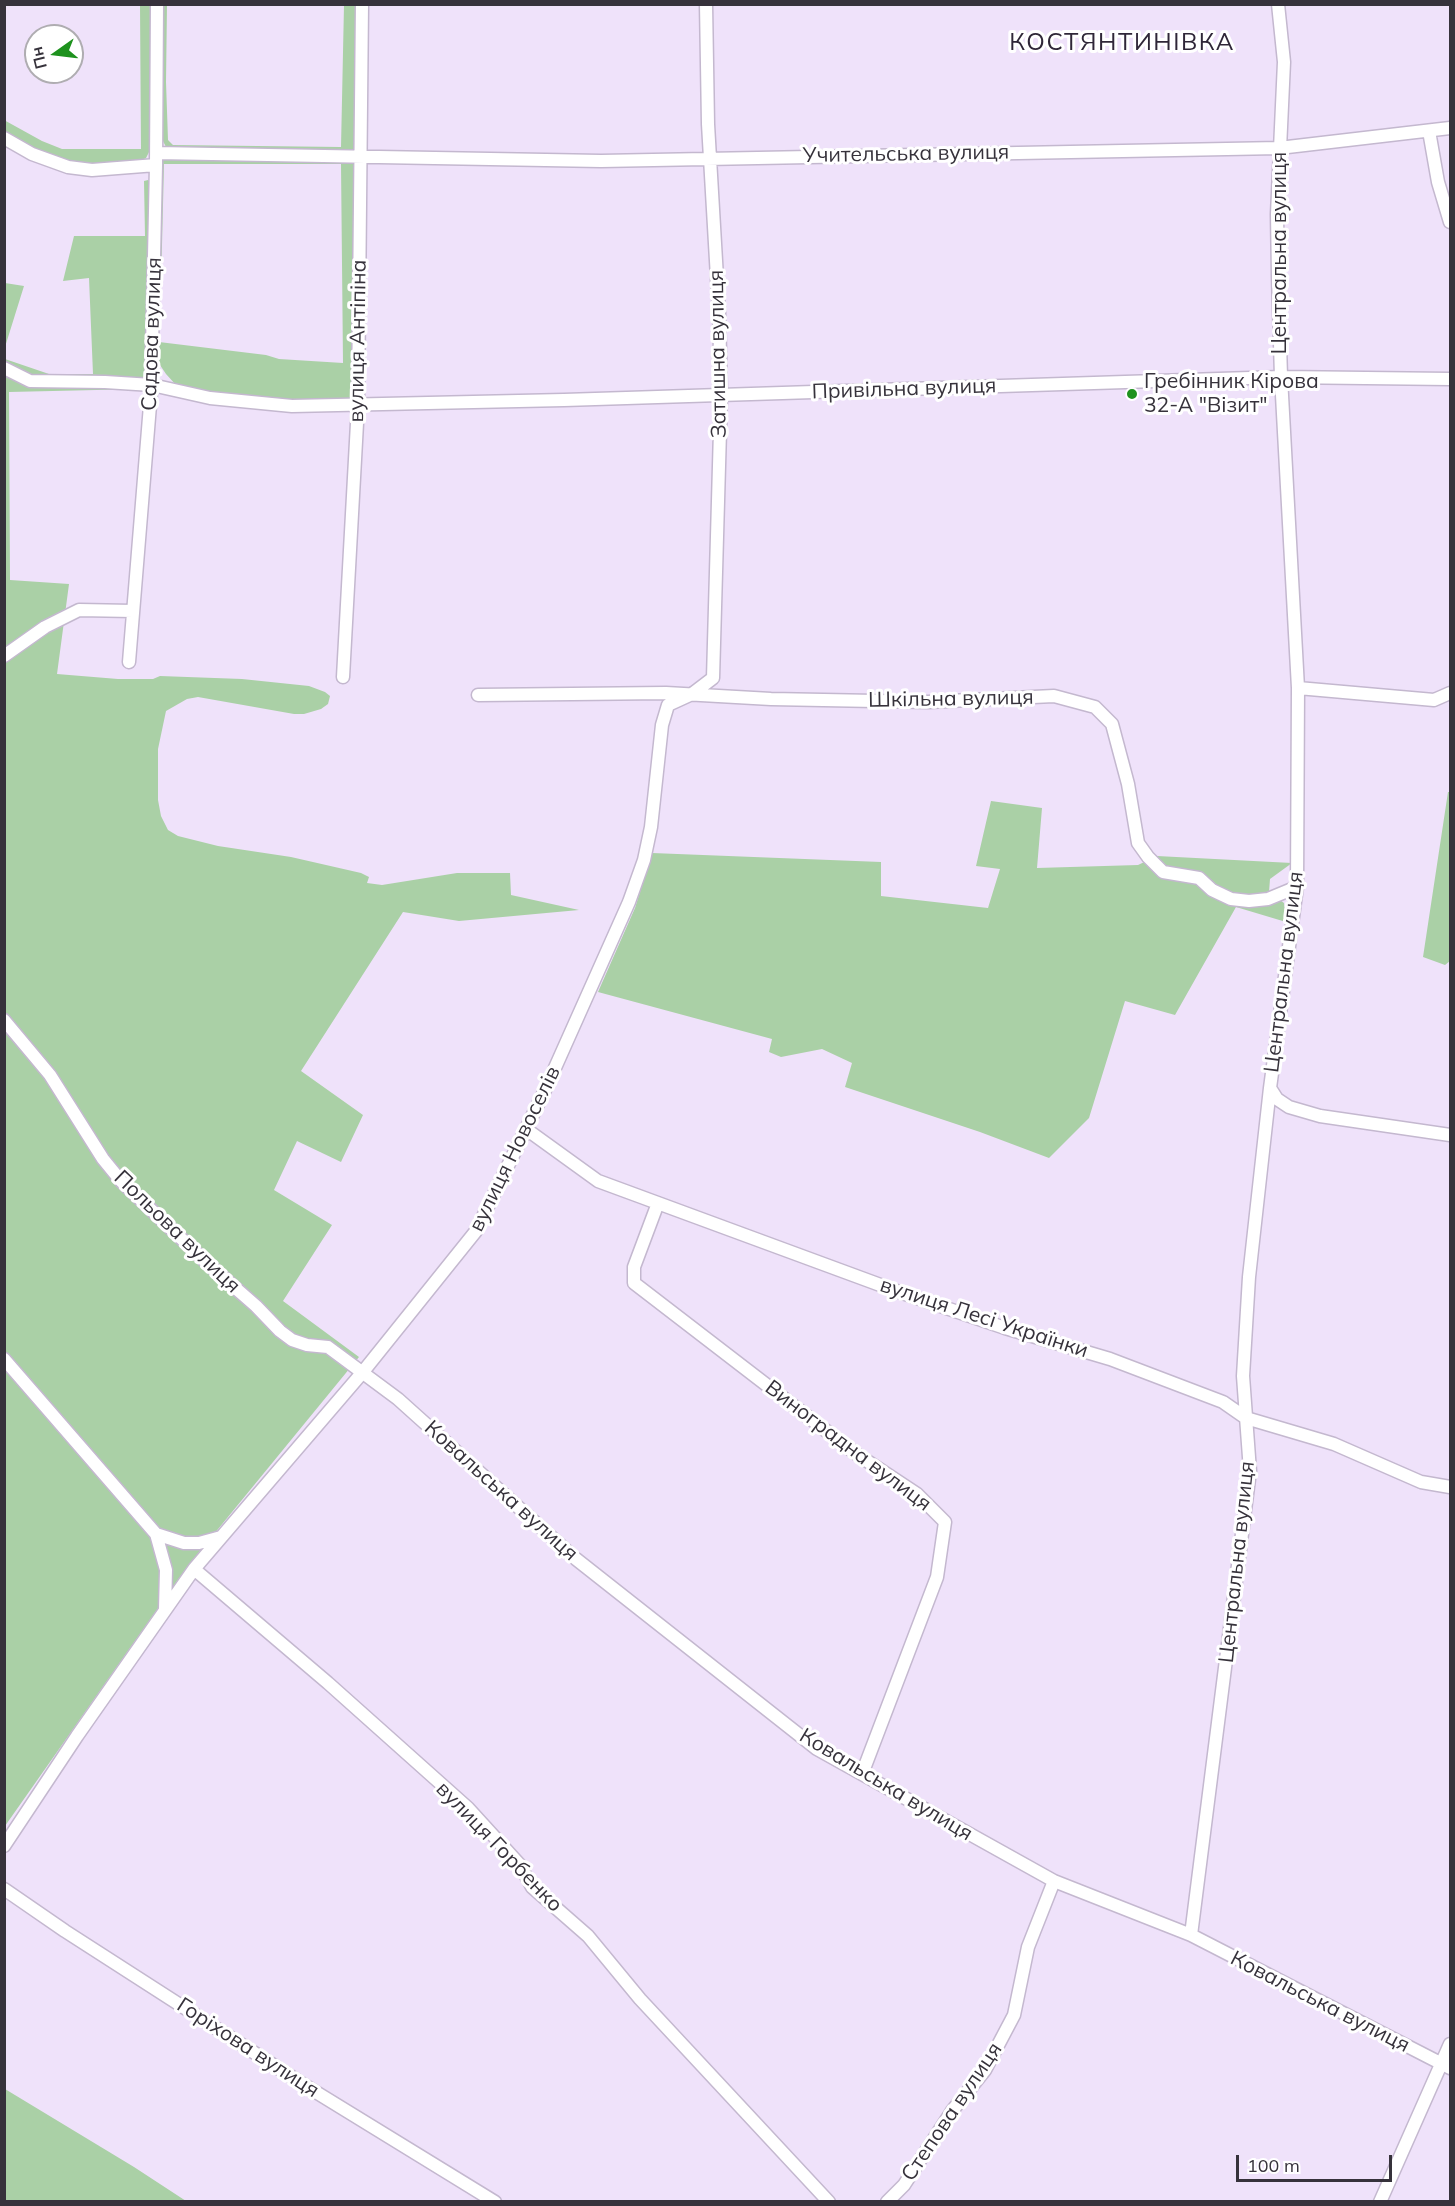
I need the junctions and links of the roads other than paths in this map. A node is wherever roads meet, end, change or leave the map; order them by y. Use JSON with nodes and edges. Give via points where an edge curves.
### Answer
{"nodes":[{"id":1,"x":157,"y":4,"type":"edge"},
{"id":2,"x":362,"y":4,"type":"edge"},
{"id":3,"x":706,"y":4,"type":"edge"},
{"id":4,"x":1278,"y":4,"type":"edge"},
{"id":5,"x":1450,"y":128,"type":"edge"},
{"id":6,"x":1429,"y":131,"type":"junction"},
{"id":7,"x":4,"y":138,"type":"edge"},
{"id":8,"x":1279,"y":148,"type":"junction"},
{"id":9,"x":360,"y":155,"type":"junction"},
{"id":10,"x":711,"y":158,"type":"junction"},
{"id":11,"x":156,"y":159,"type":"junction"},
{"id":12,"x":1450,"y":222,"type":"edge"},
{"id":13,"x":4,"y":368,"type":"edge"},
{"id":14,"x":1281,"y":377,"type":"junction"},
{"id":15,"x":1450,"y":379,"type":"edge"},
{"id":16,"x":152,"y":386,"type":"junction"},
{"id":17,"x":721,"y":395,"type":"junction"},
{"id":18,"x":358,"y":405,"type":"junction"},
{"id":19,"x":134,"y":611,"type":"junction"},
{"id":20,"x":4,"y":656,"type":"edge"},
{"id":21,"x":129,"y":662,"type":"dead end"},
{"id":22,"x":344,"y":677,"type":"dead end"},
{"id":23,"x":1298,"y":688,"type":"junction"},
{"id":24,"x":1450,"y":693,"type":"edge"},
{"id":25,"x":692,"y":694,"type":"junction"},
{"id":26,"x":478,"y":695,"type":"dead end"},
{"id":27,"x":1297,"y":887,"type":"junction"},
{"id":28,"x":629,"y":902,"type":"joint"},
{"id":29,"x":4,"y":1020,"type":"edge"},
{"id":30,"x":1270,"y":1088,"type":"junction"},
{"id":31,"x":526,"y":1129,"type":"junction"},
{"id":32,"x":1450,"y":1135,"type":"edge"},
{"id":33,"x":658,"y":1203,"type":"junction"},
{"id":34,"x":4,"y":1359,"type":"edge"},
{"id":35,"x":362,"y":1373,"type":"junction"},
{"id":36,"x":1246,"y":1418,"type":"junction"},
{"id":37,"x":1450,"y":1487,"type":"edge"},
{"id":38,"x":156,"y":1534,"type":"junction"},
{"id":39,"x":221,"y":1537,"type":"junction"},
{"id":40,"x":194,"y":1569,"type":"junction"},
{"id":41,"x":165,"y":1610,"type":"junction"},
{"id":42,"x":862,"y":1774,"type":"junction"},
{"id":43,"x":4,"y":1846,"type":"edge"},
{"id":44,"x":1054,"y":1881,"type":"junction"},
{"id":45,"x":4,"y":1889,"type":"edge"},
{"id":46,"x":1191,"y":1935,"type":"junction"},
{"id":47,"x":1450,"y":2044,"type":"edge"},
{"id":48,"x":1446,"y":2066,"type":"edge"},
{"id":49,"x":495,"y":2202,"type":"edge"},
{"id":50,"x":829,"y":2202,"type":"edge"},
{"id":51,"x":887,"y":2202,"type":"edge"},
{"id":52,"x":1380,"y":2202,"type":"edge"}],
"edges":[{"from":1,"to":11,"type":"street","name":"Садова вулиця"},
{"from":2,"to":9,"type":"street","name":"вулиця Антіпіна"},
{"from":3,"to":10,"type":"street","name":"Затишна вулиця"},
{"from":4,"to":8,"type":"street","name":"Центральна вулиця","via":[[1284,62]]},
{"from":5,"to":6,"type":"street","name":"Учительська вулиця"},
{"from":6,"to":8,"type":"street","name":"Учительська вулиця"},
{"from":6,"to":12,"type":"street"},
{"from":7,"to":11,"type":"street","name":"Учительська вулиця","via":[[32,154],[92,170]]},
{"from":8,"to":10,"type":"street","name":"Учительська вулиця"},
{"from":8,"to":14,"type":"street","name":"Центральна вулиця"},
{"from":9,"to":10,"type":"street","name":"Учительська вулиця","via":[[601,161]]},
{"from":9,"to":11,"type":"street","name":"Учительська вулиця"},
{"from":9,"to":18,"type":"street","name":"вулиця Антіпіна"},
{"from":10,"to":17,"type":"street","name":"Затишна вулиця"},
{"from":11,"to":16,"type":"street","name":"Садова вулиця"},
{"from":13,"to":16,"type":"street","name":"Привільна вулиця","via":[[30,381]]},
{"from":14,"to":15,"type":"street","name":"Привільна вулиця"},
{"from":14,"to":17,"type":"street","name":"Привільна вулиця"},
{"from":14,"to":23,"type":"street","name":"Центральна вулиця"},
{"from":16,"to":18,"type":"street","name":"Привільна вулиця","via":[[210,398],[280,405]]},
{"from":16,"to":19,"type":"street","name":"Садова вулиця"},
{"from":17,"to":18,"type":"street","name":"Привільна вулиця"},
{"from":17,"to":25,"type":"street","name":"Затишна вулиця","via":[[712,678]]},
{"from":18,"to":22,"type":"street","name":"вулиця Антіпіна"},
{"from":19,"to":20,"type":"street","via":[[80,610],[45,627]]},
{"from":19,"to":21,"type":"street","name":"Садова вулиця"},
{"from":23,"to":24,"type":"street","via":[[1434,700]]},
{"from":23,"to":27,"type":"street","name":"Центральна вулиця"},
{"from":25,"to":26,"type":"street","name":"Шкільна вулиця"},
{"from":25,"to":27,"type":"street","name":"Шкільна вулиця","via":[[928,702],[1054,696],[1095,707],[1112,724],[1138,843],[1163,872],[1199,878],[1231,899],[1268,899]]},
{"from":25,"to":28,"type":"street","name":"Затишна вулиця","via":[[668,705],[645,860]]},
{"from":27,"to":30,"type":"street","name":"Центральна вулиця"},
{"from":28,"to":31,"type":"street","name":"вулиця Новоселів"},
{"from":29,"to":35,"type":"street","name":"Польова вулиця","via":[[50,1075],[121,1182],[280,1331],[292,1340],[328,1347]]},
{"from":30,"to":32,"type":"street","via":[[1277,1099],[1290,1107],[1320,1116]]},
{"from":30,"to":36,"type":"street","name":"Центральна вулиця","via":[[1249,1277],[1243,1376]]},
{"from":31,"to":33,"type":"street","name":"вулиця Лесі Українки","via":[[598,1181]]},
{"from":31,"to":35,"type":"street","name":"вулиця Новоселів","via":[[476,1231]]},
{"from":33,"to":36,"type":"street","name":"вулиця Лесі Українки","via":[[1005,1328],[1110,1359],[1222,1402]]},
{"from":33,"to":42,"type":"street","name":"Виноградна вулиця","via":[[634,1267],[633,1283],[855,1454],[917,1494],[945,1522],[937,1577]]},
{"from":34,"to":38,"type":"street"},
{"from":35,"to":39,"type":"street","name":"вулиця Новоселів"},
{"from":35,"to":42,"type":"street","name":"Ковальська вулиця","via":[[398,1399],[576,1559],[817,1749]]},
{"from":36,"to":37,"type":"street","name":"вулиця Лесі Українки","via":[[1334,1444],[1421,1482]]},
{"from":36,"to":46,"type":"street","name":"Центральна вулиця","via":[[1250,1471]]},
{"from":38,"to":39,"type":"street","via":[[184,1543]]},
{"from":38,"to":41,"type":"street","via":[[165,1570]]},
{"from":39,"to":40,"type":"street","name":"вулиця Новоселів"},
{"from":40,"to":41,"type":"street","name":"вулиця Новоселів"},
{"from":40,"to":50,"type":"street","name":"вулиця Горбенко","via":[[468,1808],[520,1865],[532,1887],[588,1936],[640,1999]]},
{"from":41,"to":43,"type":"street","name":"вулиця Новоселів"},
{"from":42,"to":44,"type":"street","name":"Ковальська вулиця"},
{"from":44,"to":46,"type":"street","name":"Ковальська вулиця"},
{"from":44,"to":51,"type":"street","name":"Степова вулиця","via":[[1028,1947],[1014,2015],[985,2070],[952,2111],[904,2185]]},
{"from":45,"to":49,"type":"street","name":"Горіхова вулиця","via":[[306,2086]]},
{"from":46,"to":48,"type":"street","name":"Ковальська вулиця"},
{"from":47,"to":48,"type":"street"},
{"from":48,"to":52,"type":"street"}]}
